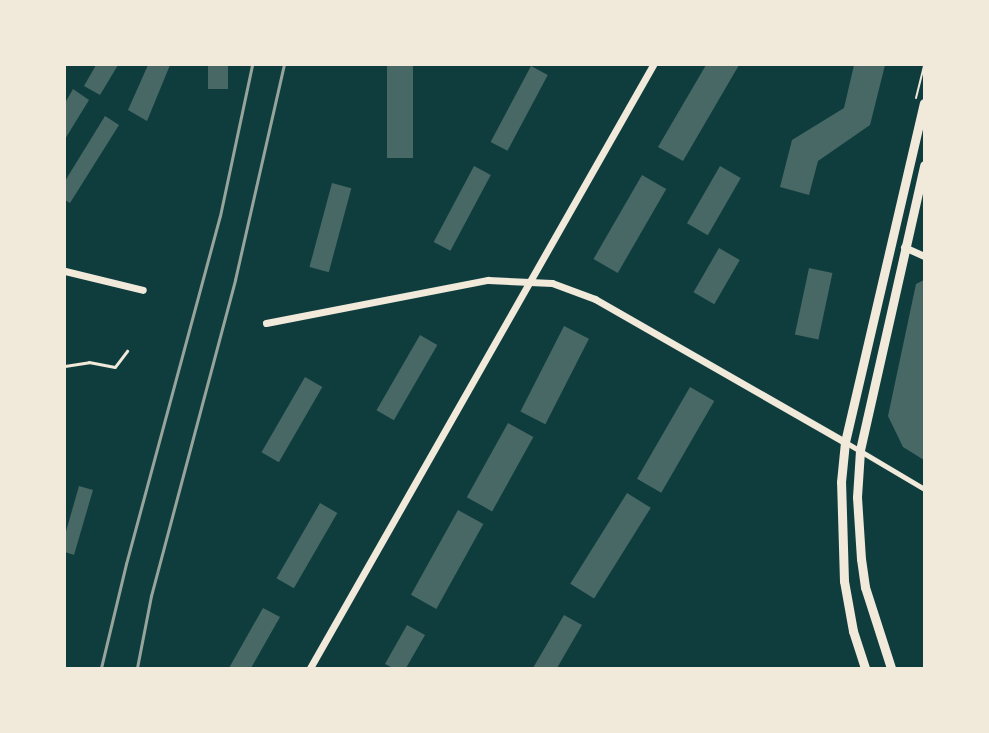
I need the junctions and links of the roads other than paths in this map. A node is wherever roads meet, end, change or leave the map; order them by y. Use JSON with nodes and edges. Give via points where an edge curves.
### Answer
{"nodes":[{"id":1,"x":653,"y":65,"type":"edge"},
{"id":2,"x":924,"y":103,"type":"edge"},
{"id":3,"x":924,"y":165,"type":"edge"},
{"id":4,"x":904,"y":247,"type":"junction"},
{"id":5,"x":924,"y":256,"type":"edge"},
{"id":6,"x":65,"y":271,"type":"edge"},
{"id":7,"x":530,"y":281,"type":"junction"},
{"id":8,"x":143,"y":290,"type":"dead end"},
{"id":9,"x":266,"y":323,"type":"dead end"},
{"id":10,"x":127,"y":351,"type":"dead end"},
{"id":11,"x":65,"y":366,"type":"edge"},
{"id":12,"x":845,"y":442,"type":"junction"},
{"id":13,"x":860,"y":450,"type":"junction"},
{"id":14,"x":924,"y":489,"type":"edge"},
{"id":15,"x":310,"y":668,"type":"edge"},
{"id":16,"x":865,"y":668,"type":"edge"},
{"id":17,"x":891,"y":668,"type":"edge"}],
"edges":[{"from":1,"to":7,"type":"street"},
{"from":2,"to":12,"type":"main road"},
{"from":3,"to":4,"type":"main road"},
{"from":4,"to":5,"type":"street"},
{"from":4,"to":13,"type":"main road"},
{"from":6,"to":8,"type":"street"},
{"from":7,"to":9,"type":"street","via":[[488,280]]},
{"from":7,"to":12,"type":"street","via":[[552,283],[596,299]]},
{"from":7,"to":15,"type":"street"},
{"from":10,"to":11,"type":"lane","via":[[115,368],[89,362]]},
{"from":12,"to":13,"type":"street"},
{"from":12,"to":16,"type":"main road","via":[[844,581]]},
{"from":13,"to":14,"type":"street"},
{"from":13,"to":17,"type":"main road","via":[[861,559],[865,587]]}]}
